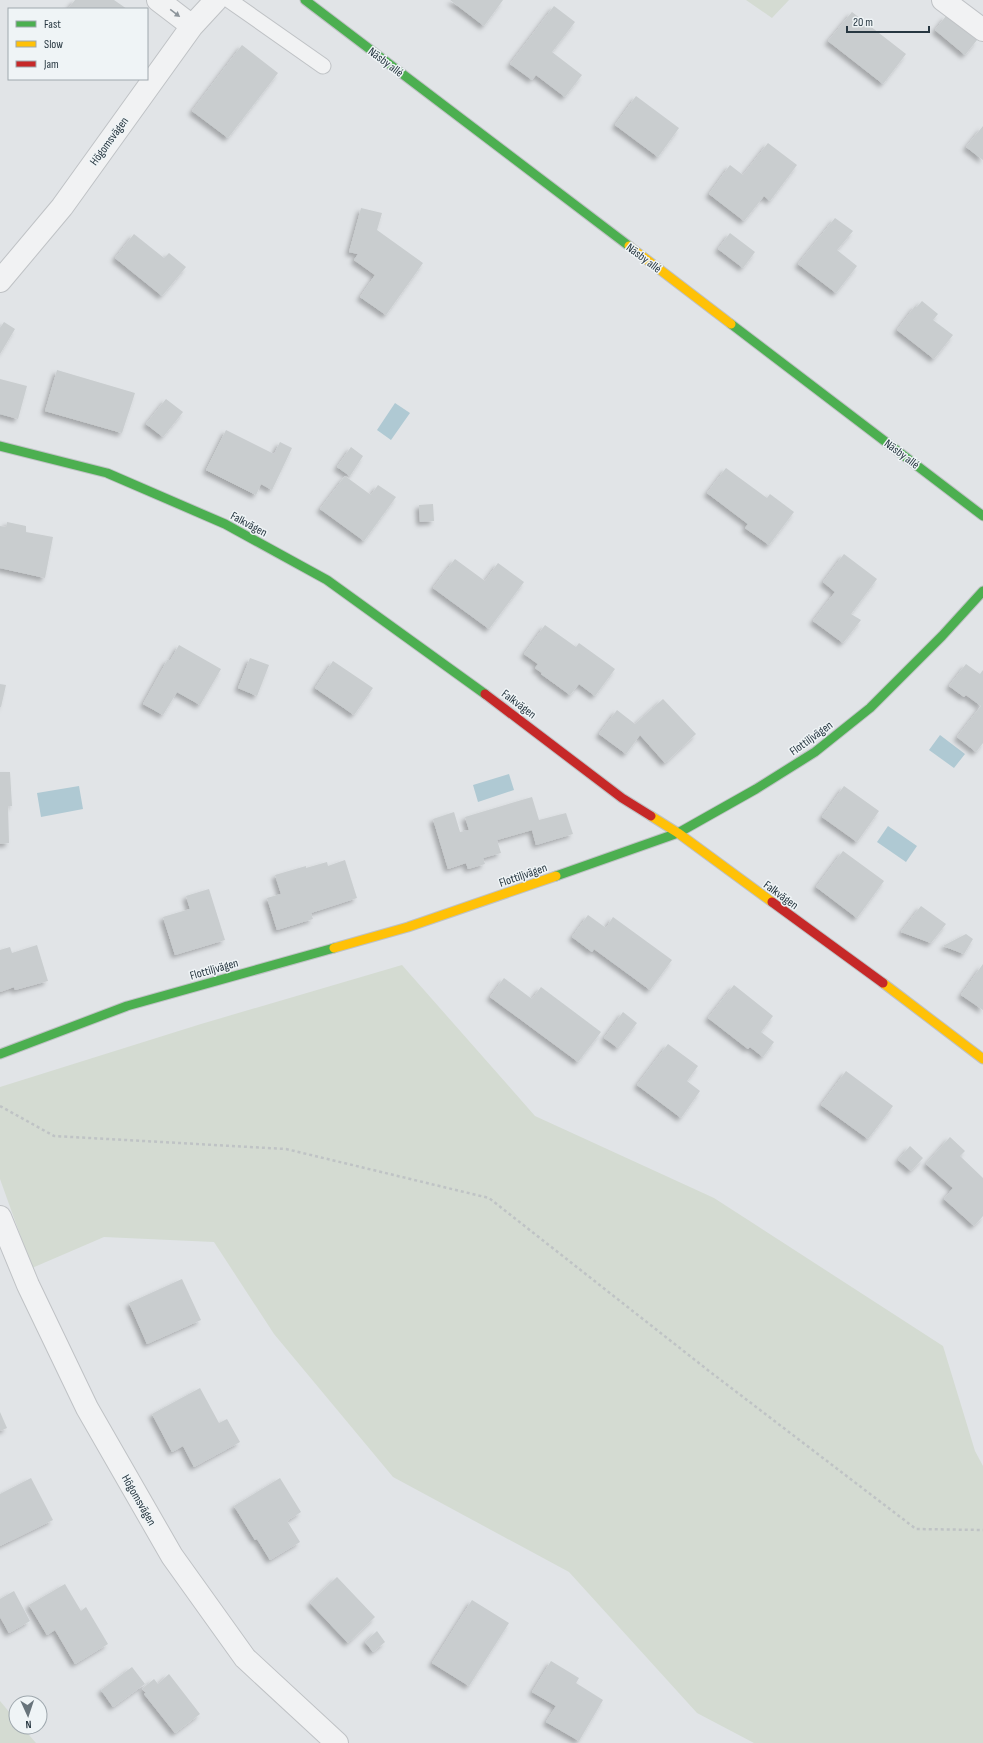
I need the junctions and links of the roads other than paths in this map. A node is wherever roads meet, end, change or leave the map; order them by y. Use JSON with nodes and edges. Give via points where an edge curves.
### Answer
{"nodes":[{"id":1,"x":158,"y":0,"type":"edge"},
{"id":2,"x":216,"y":0,"type":"edge"},
{"id":3,"x":229,"y":0,"type":"edge"},
{"id":4,"x":305,"y":0,"type":"edge"},
{"id":5,"x":943,"y":0,"type":"edge"},
{"id":6,"x":192,"y":26,"type":"junction"},
{"id":7,"x":983,"y":30,"type":"edge"},
{"id":8,"x":323,"y":66,"type":"dead end"},
{"id":9,"x":0,"y":280,"type":"edge"},
{"id":10,"x":0,"y":446,"type":"edge"},
{"id":11,"x":983,"y":516,"type":"edge"},
{"id":12,"x":983,"y":591,"type":"edge"},
{"id":13,"x":678,"y":833,"type":"junction"},
{"id":14,"x":0,"y":1054,"type":"edge"},
{"id":15,"x":983,"y":1059,"type":"edge"},
{"id":16,"x":0,"y":1216,"type":"edge"},
{"id":17,"x":338,"y":1743,"type":"edge"}],
"edges":[{"from":1,"to":6,"type":"street","one_way":true},
{"from":2,"to":6,"type":"street","name":"Högomsvägen"},
{"from":3,"to":8,"type":"lane"},
{"from":4,"to":11,"type":"street","name":"Näsby allé"},
{"from":5,"to":7,"type":"street"},
{"from":6,"to":9,"type":"street","name":"Högomsvägen","via":[[62,207]]},
{"from":10,"to":13,"type":"street","name":"Falkvägen","via":[[107,473],[225,524],[327,580],[514,714],[622,798]]},
{"from":12,"to":13,"type":"street","name":"Flottiljvägen","via":[[870,708],[815,752]]},
{"from":13,"to":14,"type":"street","name":"Flottiljvägen","via":[[408,927],[127,1006]]},
{"from":13,"to":15,"type":"street","name":"Falkvägen"},
{"from":16,"to":17,"type":"street","name":"Högomsvägen","via":[[28,1285],[87,1408],[172,1556],[245,1658]]}]}
